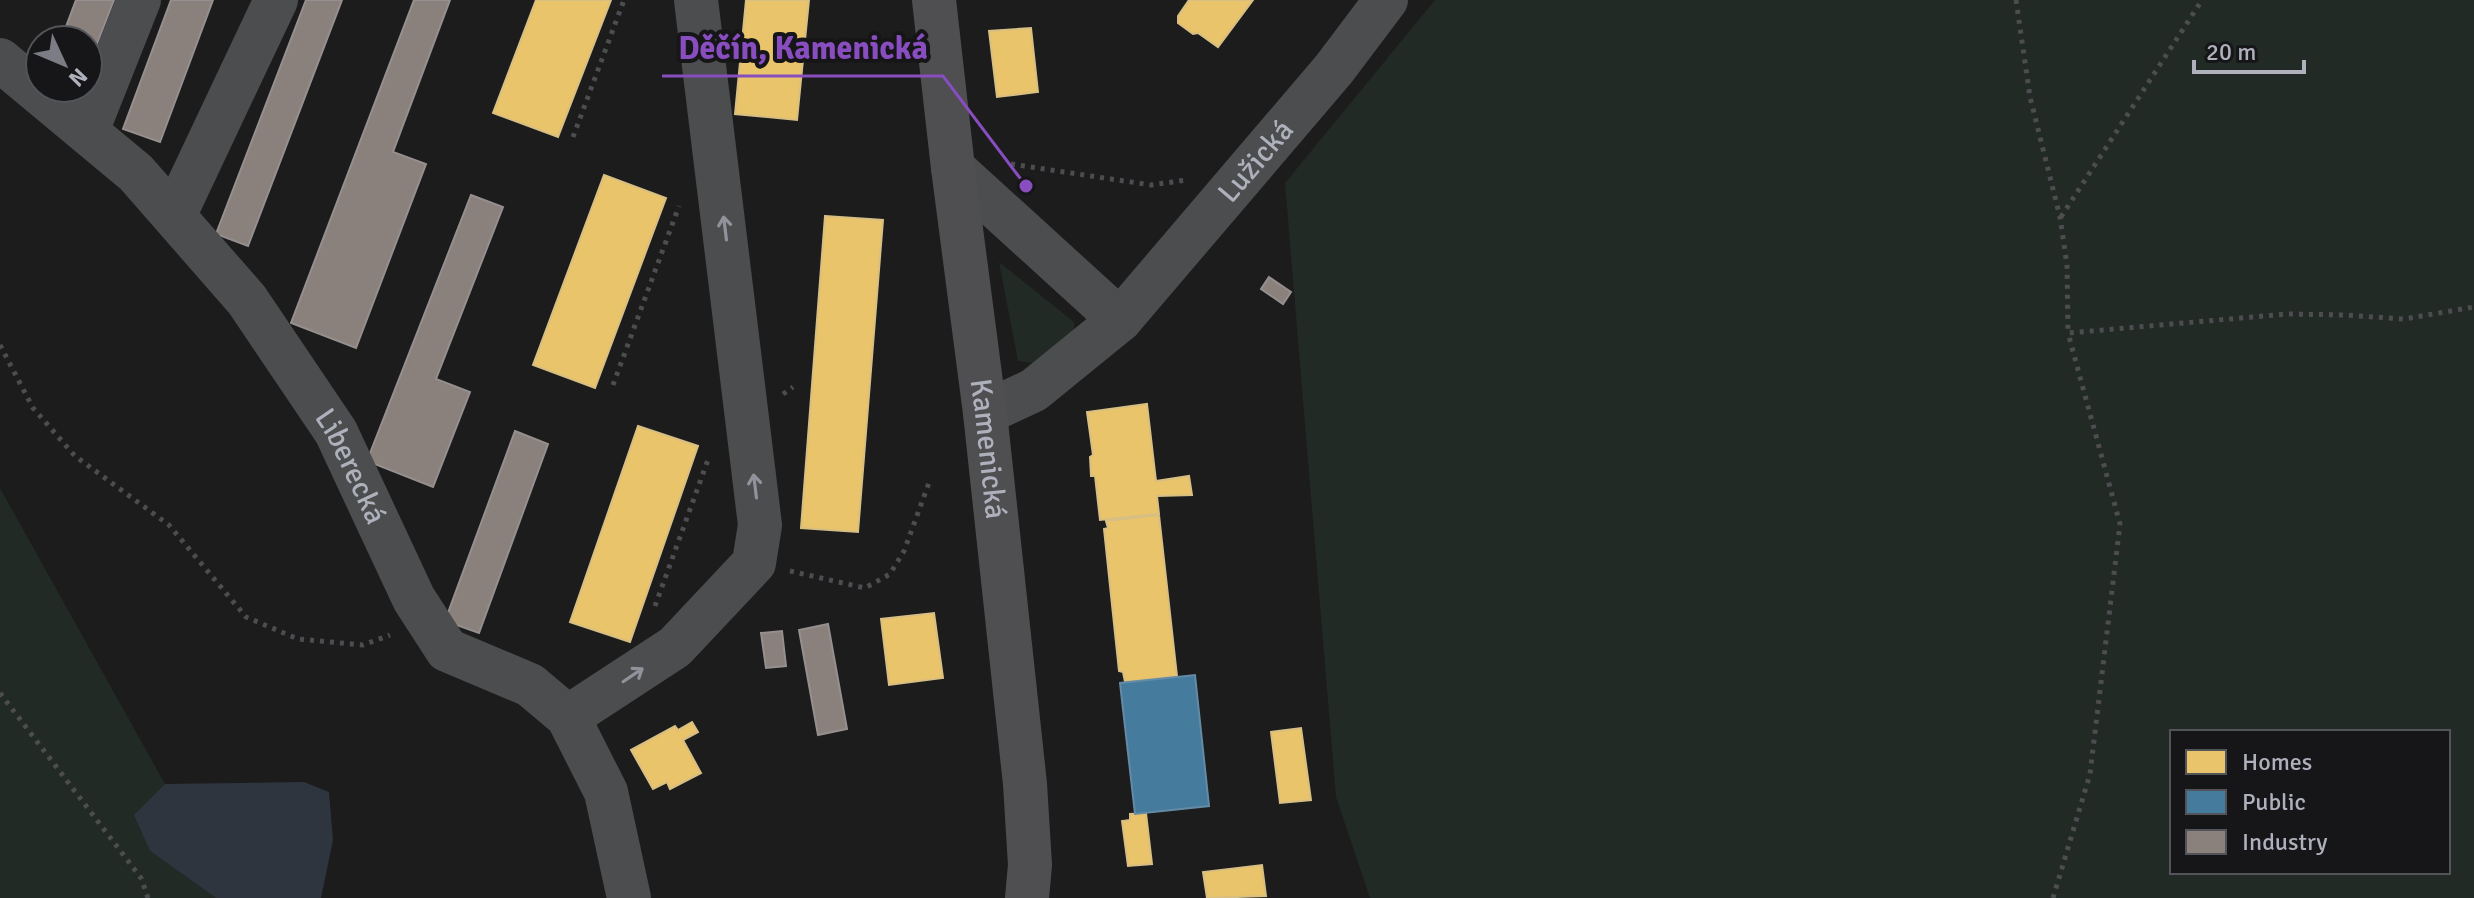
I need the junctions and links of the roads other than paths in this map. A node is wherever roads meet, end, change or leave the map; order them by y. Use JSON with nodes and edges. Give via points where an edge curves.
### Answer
{"nodes":[{"id":1,"x":139,"y":0,"type":"edge"},
{"id":2,"x":276,"y":0,"type":"edge"},
{"id":3,"x":696,"y":0,"type":"edge"},
{"id":4,"x":934,"y":0,"type":"edge"},
{"id":5,"x":1386,"y":0,"type":"edge"},
{"id":6,"x":0,"y":60,"type":"edge"},
{"id":7,"x":87,"y":131,"type":"junction"},
{"id":8,"x":953,"y":168,"type":"junction"},
{"id":9,"x":174,"y":216,"type":"junction"},
{"id":10,"x":1120,"y":320,"type":"junction"},
{"id":11,"x":985,"y":413,"type":"junction"},
{"id":12,"x":568,"y":717,"type":"junction"},
{"id":13,"x":629,"y":898,"type":"edge"},
{"id":14,"x":1027,"y":898,"type":"edge"}],
"edges":[{"from":1,"to":7,"type":"street"},
{"from":2,"to":9,"type":"street"},
{"from":12,"to":3,"type":"street","one_way":true,"via":[[675,647],[754,563],[760,525]]},
{"from":4,"to":8,"type":"main road","name":"Kamenická"},
{"from":5,"to":10,"type":"street","name":"Lužická","via":[[1334,69]]},
{"from":6,"to":7,"type":"street","name":"Liberecká"},
{"from":7,"to":9,"type":"street","name":"Liberecká","via":[[136,173]]},
{"from":8,"to":10,"type":"street"},
{"from":8,"to":11,"type":"main road","name":"Kamenická"},
{"from":9,"to":12,"type":"street","name":"Liberecká","via":[[247,300],[336,432],[414,599],[447,650],[530,685]]},
{"from":10,"to":11,"type":"street","name":"Lužická","via":[[1034,390]]},
{"from":11,"to":14,"type":"main road","name":"Kamenická","via":[[1025,784]]},
{"from":12,"to":13,"type":"street","name":"Liberecká","via":[[606,792]]}]}
